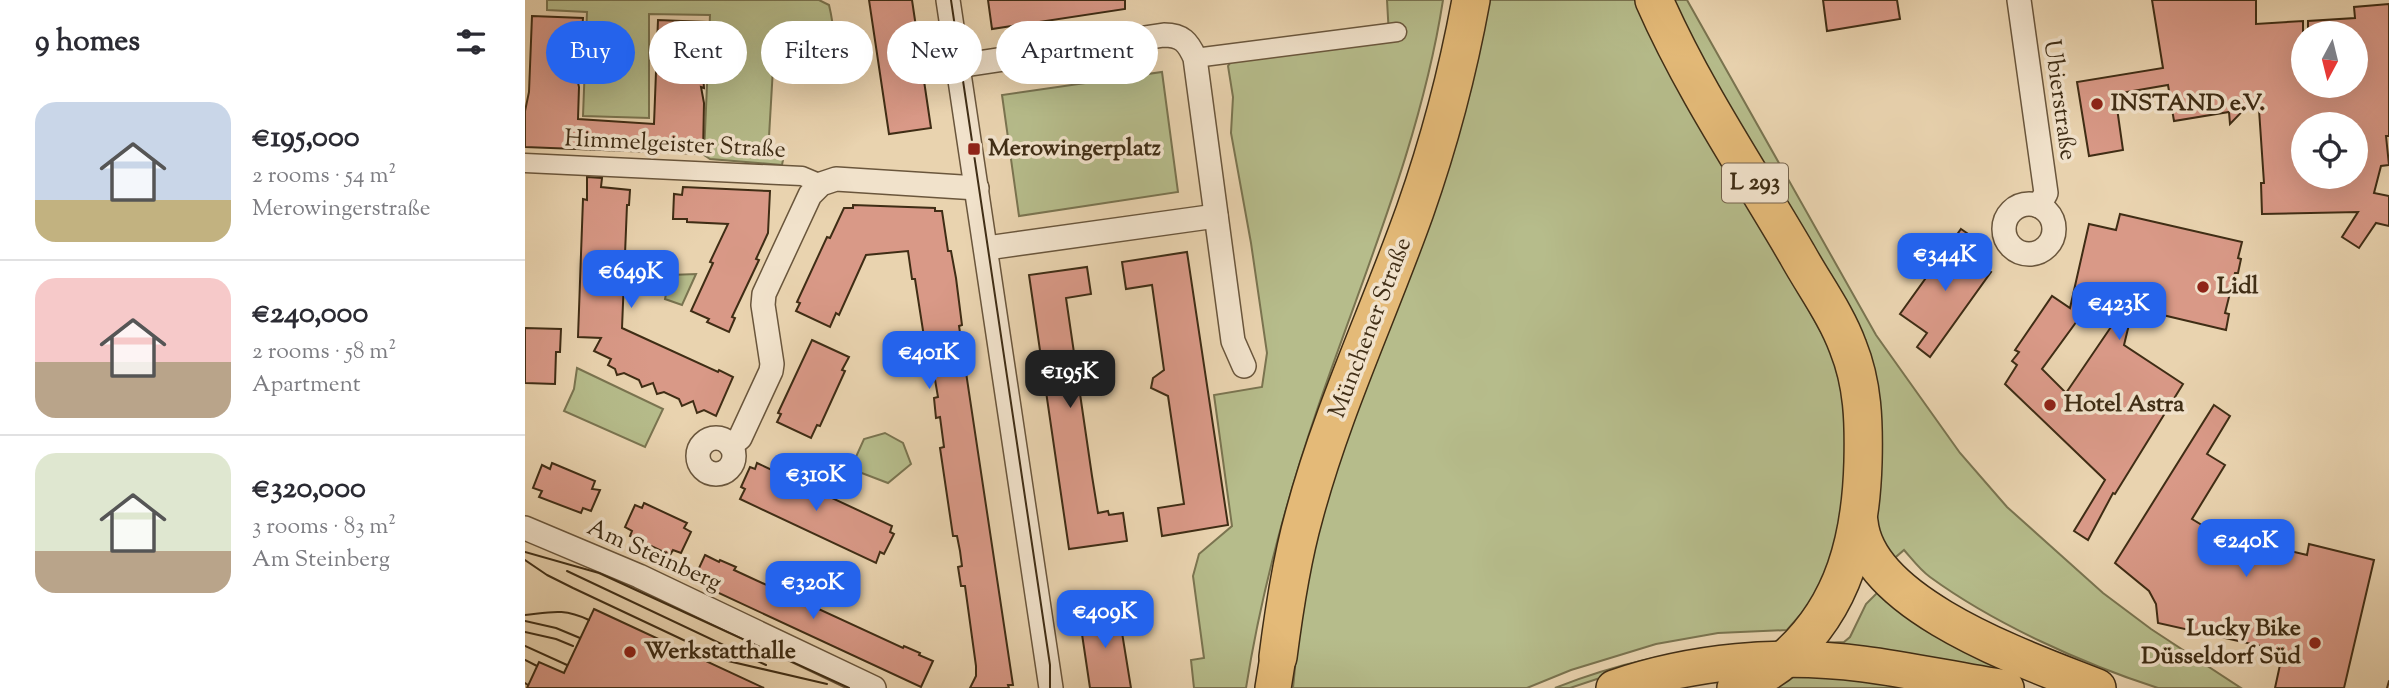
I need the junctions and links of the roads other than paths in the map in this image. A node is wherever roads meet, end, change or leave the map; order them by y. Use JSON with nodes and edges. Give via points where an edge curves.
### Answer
{"nodes":[{"id":1,"x":948,"y":0,"type":"edge"},
{"id":2,"x":1471,"y":0,"type":"edge"},
{"id":3,"x":1654,"y":0,"type":"edge"},
{"id":4,"x":2018,"y":0,"type":"edge"},
{"id":5,"x":951,"y":21,"type":"edge"},
{"id":6,"x":1397,"y":32,"type":"dead end"},
{"id":7,"x":1195,"y":58,"type":"junction"},
{"id":8,"x":982,"y":62,"type":"edge"},
{"id":9,"x":961,"y":84,"type":"edge"},
{"id":10,"x":525,"y":163,"type":"edge"},
{"id":11,"x":821,"y":184,"type":"junction"},
{"id":12,"x":977,"y":188,"type":"junction"},
{"id":13,"x":2039,"y":206,"type":"dead end"},
{"id":14,"x":1216,"y":216,"type":"junction"},
{"id":15,"x":987,"y":248,"type":"junction"},
{"id":16,"x":1244,"y":366,"type":"dead end"},
{"id":17,"x":731,"y":445,"type":"dead end"},
{"id":18,"x":1859,"y":522,"type":"junction"},
{"id":19,"x":525,"y":528,"type":"edge"},
{"id":20,"x":1785,"y":660,"type":"junction"},
{"id":21,"x":1276,"y":672,"type":"edge"},
{"id":22,"x":874,"y":688,"type":"edge"},
{"id":23,"x":1051,"y":688,"type":"edge"},
{"id":24,"x":1614,"y":688,"type":"edge"},
{"id":25,"x":1737,"y":688,"type":"edge"},
{"id":26,"x":2006,"y":688,"type":"edge"},
{"id":27,"x":2097,"y":688,"type":"edge"}],
"edges":[{"from":1,"to":5,"type":"street"},
{"from":2,"to":21,"type":"highway","name":"Münchener Straße","via":[[1441,132],[1416,209],[1303,517]]},
{"from":3,"to":18,"type":"highway","number":"L 293","via":[[1710,108],[1848,345],[1861,400]]},
{"from":4,"to":13,"type":"street","name":"Ubierstraße","via":[[2046,193]]},
{"from":6,"to":7,"type":"street"},
{"from":7,"to":8,"type":"street","via":[[1185,40],[1164,35]]},
{"from":7,"to":14,"type":"street"},
{"from":9,"to":12,"type":"street"},
{"from":10,"to":11,"type":"street","name":"Himmelgeister Straße","via":[[802,176]]},
{"from":11,"to":12,"type":"street","via":[[835,179]]},
{"from":11,"to":17,"type":"street","via":[[810,195],[764,294],[771,371],[740,438]]},
{"from":12,"to":15,"type":"street"},
{"from":14,"to":15,"type":"street"},
{"from":14,"to":16,"type":"street","via":[[1233,341]]},
{"from":15,"to":23,"type":"street"},
{"from":18,"to":20,"type":"highway","via":[[1841,581],[1808,635]]},
{"from":18,"to":27,"type":"highway","via":[[1864,546],[1874,561],[1896,586],[1930,611],[1993,645]]},
{"from":19,"to":22,"type":"street","name":"Am Steinberg","via":[[639,576]]},
{"from":20,"to":24,"type":"main road","via":[[1735,661]]},
{"from":20,"to":25,"type":"highway"},
{"from":20,"to":26,"type":"main road","via":[[1861,664]]}]}
